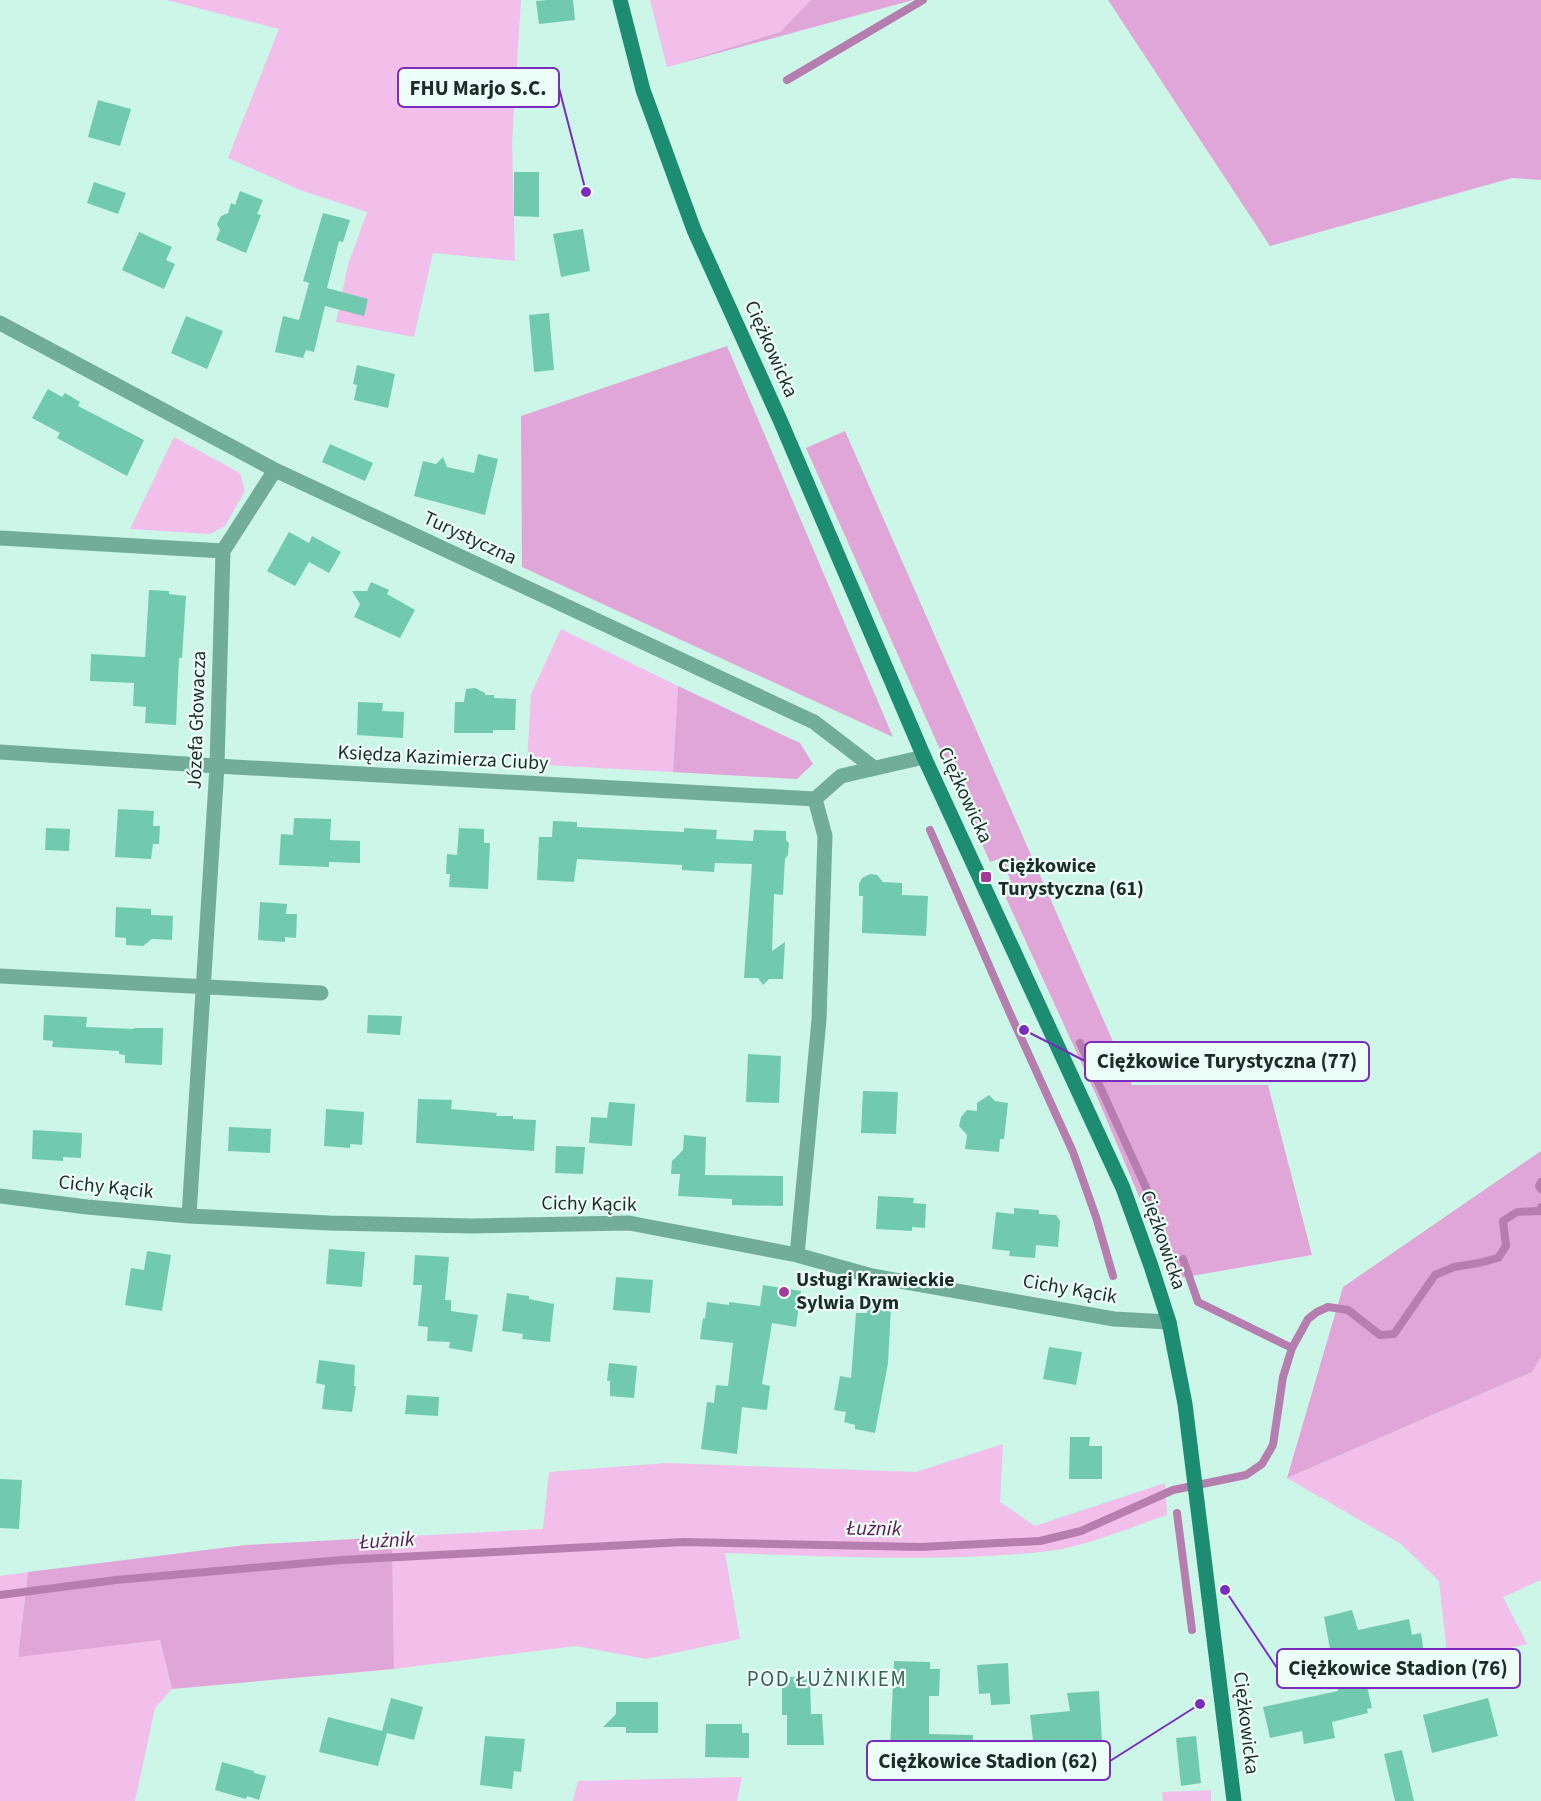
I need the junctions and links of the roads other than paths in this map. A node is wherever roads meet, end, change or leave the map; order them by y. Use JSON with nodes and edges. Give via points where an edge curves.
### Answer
{"nodes":[{"id":1,"x":620,"y":0,"type":"edge"},
{"id":2,"x":0,"y":323,"type":"edge"},
{"id":3,"x":275,"y":470,"type":"junction"},
{"id":4,"x":0,"y":538,"type":"edge"},
{"id":5,"x":223,"y":551,"type":"junction"},
{"id":6,"x":0,"y":752,"type":"edge"},
{"id":7,"x":924,"y":757,"type":"junction"},
{"id":8,"x":217,"y":766,"type":"junction"},
{"id":9,"x":874,"y":768,"type":"junction"},
{"id":10,"x":815,"y":799,"type":"junction"},
{"id":11,"x":0,"y":976,"type":"edge"},
{"id":12,"x":203,"y":986,"type":"junction"},
{"id":13,"x":321,"y":993,"type":"dead end"},
{"id":14,"x":0,"y":1196,"type":"edge"},
{"id":15,"x":189,"y":1216,"type":"junction"},
{"id":16,"x":797,"y":1255,"type":"junction"},
{"id":17,"x":1170,"y":1322,"type":"junction"},
{"id":18,"x":1234,"y":1801,"type":"edge"}],
"edges":[{"from":1,"to":7,"type":"street","name":"Ciężkowicka","via":[[643,90],[694,230]]},
{"from":2,"to":3,"type":"street","name":"Turystyczna"},
{"from":3,"to":5,"type":"street"},
{"from":3,"to":9,"type":"street","name":"Turystyczna","via":[[814,722]]},
{"from":4,"to":5,"type":"street"},
{"from":5,"to":8,"type":"street","name":"Józefa Głowacza"},
{"from":6,"to":8,"type":"street","name":"Księdza Kazimierza Ciuby"},
{"from":7,"to":9,"type":"street"},
{"from":7,"to":17,"type":"street","name":"Ciężkowicka","via":[[1123,1188]]},
{"from":8,"to":10,"type":"street","name":"Księdza Kazimierza Ciuby"},
{"from":8,"to":12,"type":"street","name":"Józefa Głowacza"},
{"from":9,"to":10,"type":"street","via":[[841,776]]},
{"from":10,"to":16,"type":"street","via":[[825,836],[819,1020]]},
{"from":11,"to":12,"type":"street"},
{"from":12,"to":13,"type":"street"},
{"from":12,"to":15,"type":"street","name":"Józefa Głowacza"},
{"from":14,"to":15,"type":"street","name":"Cichy Kącik"},
{"from":15,"to":16,"type":"street","name":"Cichy Kącik","via":[[340,1224],[629,1223]]},
{"from":16,"to":17,"type":"street","name":"Cichy Kącik","via":[[872,1276],[1114,1319]]},
{"from":17,"to":18,"type":"street","name":"Ciężkowicka","via":[[1185,1404]]}]}
